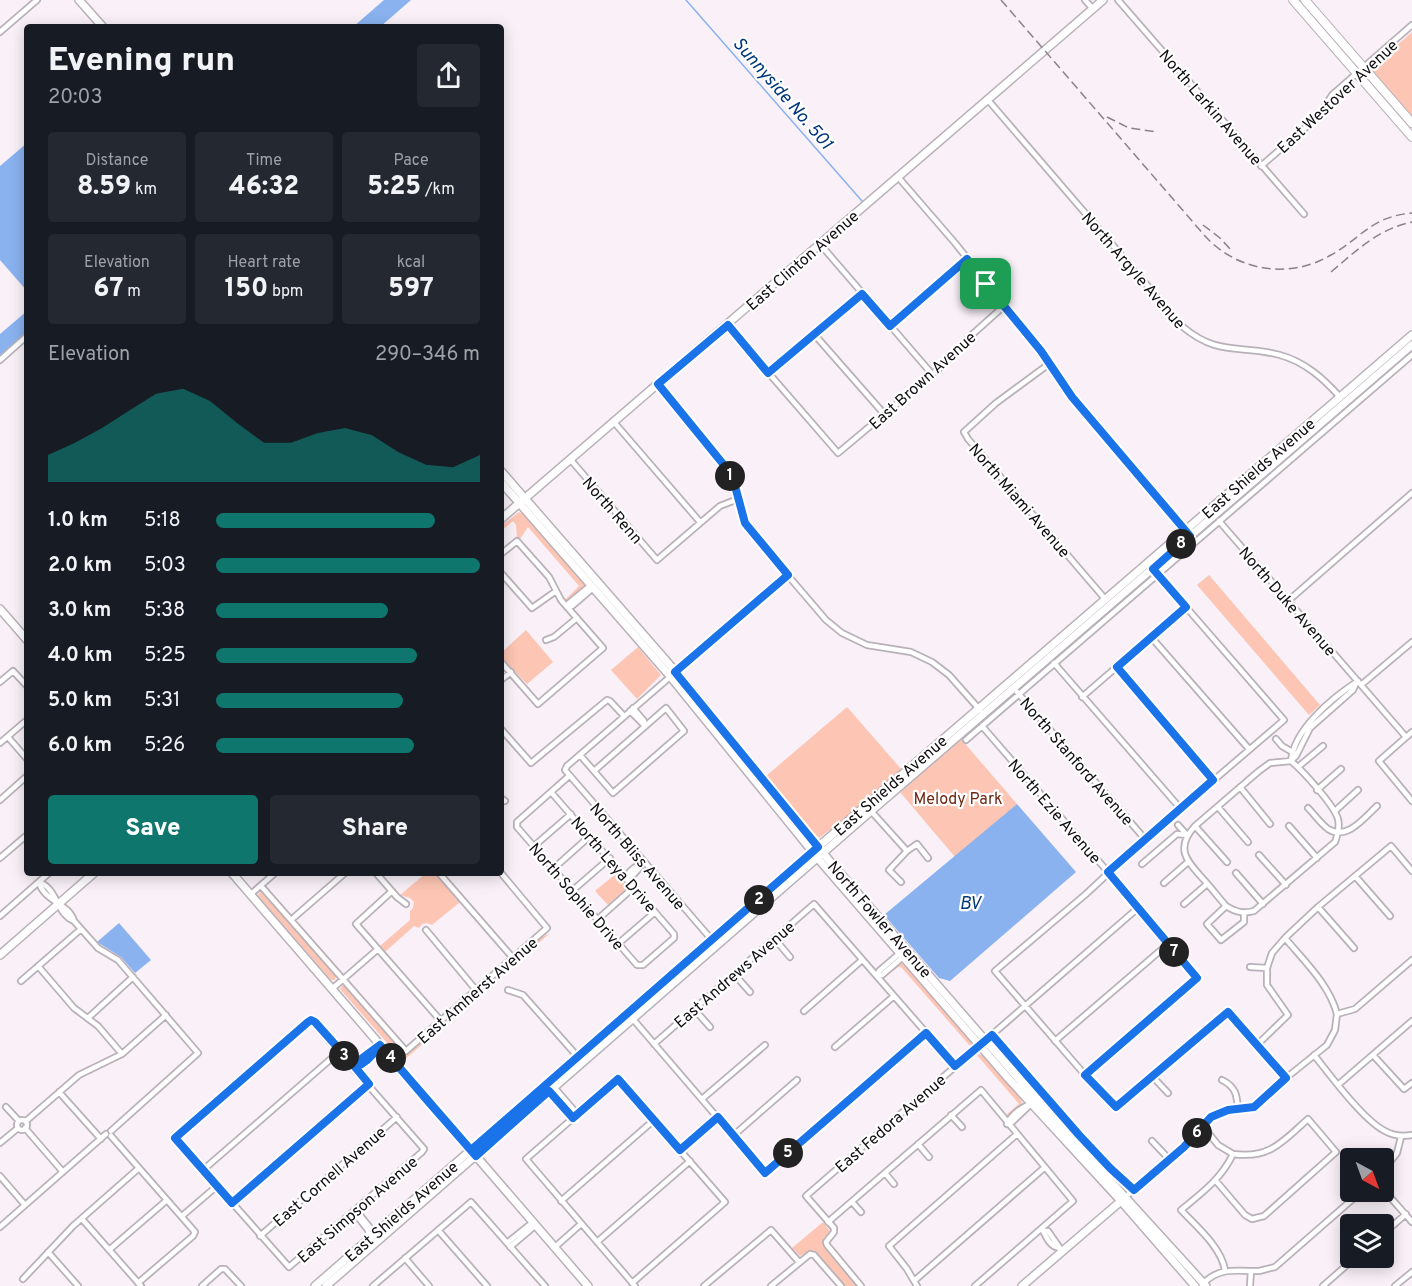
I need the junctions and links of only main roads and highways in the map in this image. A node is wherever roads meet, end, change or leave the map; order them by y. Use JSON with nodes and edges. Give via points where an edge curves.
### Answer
{"nodes":[{"id":1,"x":79,"y":0,"type":"edge"},
{"id":2,"x":1102,"y":0,"type":"edge"},
{"id":3,"x":1293,"y":0,"type":"edge"},
{"id":4,"x":1305,"y":0,"type":"edge"},
{"id":5,"x":100,"y":24,"type":"edge"},
{"id":6,"x":1360,"y":71,"type":"junction"},
{"id":7,"x":1412,"y":123,"type":"edge"},
{"id":8,"x":1412,"y":137,"type":"edge"},
{"id":9,"x":1412,"y":335,"type":"edge"},
{"id":10,"x":1412,"y":345,"type":"edge"},
{"id":11,"x":1343,"y":399,"type":"junction"},
{"id":12,"x":504,"y":475,"type":"edge"},
{"id":13,"x":504,"y":485,"type":"edge"},
{"id":14,"x":522,"y":501,"type":"junction"},
{"id":15,"x":504,"y":516,"type":"edge"},
{"id":16,"x":1190,"y":536,"type":"junction"},
{"id":17,"x":592,"y":586,"type":"junction"},
{"id":18,"x":620,"y":607,"type":"junction"},
{"id":19,"x":0,"y":609,"type":"edge"},
{"id":20,"x":24,"y":631,"type":"edge"},
{"id":21,"x":673,"y":674,"type":"junction"},
{"id":22,"x":1014,"y":689,"type":"junction"},
{"id":23,"x":981,"y":712,"type":"junction"},
{"id":24,"x":709,"y":724,"type":"junction"},
{"id":25,"x":935,"y":746,"type":"junction"},
{"id":26,"x":749,"y":762,"type":"junction"},
{"id":27,"x":902,"y":784,"type":"junction"},
{"id":28,"x":818,"y":852,"type":"junction"},
{"id":29,"x":91,"y":876,"type":"edge"},
{"id":30,"x":235,"y":876,"type":"edge"},
{"id":31,"x":715,"y":943,"type":"junction"},
{"id":32,"x":0,"y":955,"type":"edge"},
{"id":33,"x":902,"y":955,"type":"junction"},
{"id":34,"x":932,"y":978,"type":"junction"},
{"id":35,"x":630,"y":1016,"type":"junction"},
{"id":36,"x":473,"y":1153,"type":"junction"},
{"id":37,"x":1123,"y":1199,"type":"junction"},
{"id":38,"x":372,"y":1237,"type":"junction"},
{"id":39,"x":1169,"y":1256,"type":"junction"},
{"id":40,"x":343,"y":1272,"type":"junction"},
{"id":41,"x":1204,"y":1285,"type":"edge"},
{"id":42,"x":315,"y":1286,"type":"edge"},
{"id":43,"x":326,"y":1286,"type":"edge"},
{"id":44,"x":588,"y":1286,"type":"edge"},
{"id":45,"x":1022,"y":1286,"type":"edge"},
{"id":46,"x":1195,"y":1286,"type":"edge"}],
"edges":[{"from":1,"to":5,"type":"main road"},
{"from":2,"to":14,"type":"main road","name":"East Clinton Avenue"},
{"from":3,"to":6,"type":"main road"},
{"from":4,"to":6,"type":"main road"},
{"from":6,"to":7,"type":"main road"},
{"from":6,"to":8,"type":"main road"},
{"from":9,"to":11,"type":"main road","name":"East Shields Avenue"},
{"from":10,"to":11,"type":"main road","name":"East Shields Avenue"},
{"from":11,"to":16,"type":"main road","name":"East Shields Avenue"},
{"from":12,"to":14,"type":"main road","name":"North Fowler Avenue"},
{"from":13,"to":14,"type":"main road","name":"North Fowler Avenue"},
{"from":14,"to":15,"type":"main road","name":"East Clinton Avenue"},
{"from":14,"to":17,"type":"main road","name":"North Fowler Avenue"},
{"from":14,"to":18,"type":"main road","name":"North Fowler Avenue"},
{"from":16,"to":22,"type":"main road","name":"East Shields Avenue","via":[[1155,572]]},
{"from":16,"to":22,"type":"main road","name":"East Shields Avenue","via":[[1106,600]]},
{"from":17,"to":18,"type":"main road"},
{"from":17,"to":21,"type":"main road","name":"North Fowler Avenue"},
{"from":18,"to":21,"type":"main road","name":"North Fowler Avenue"},
{"from":19,"to":20,"type":"main road"},
{"from":21,"to":24,"type":"main road","name":"North Fowler Avenue"},
{"from":21,"to":26,"type":"main road","name":"North Fowler Avenue"},
{"from":22,"to":23,"type":"main road","name":"East Shields Avenue"},
{"from":23,"to":25,"type":"main road","name":"East Shields Avenue"},
{"from":23,"to":27,"type":"main road","name":"East Shields Avenue"},
{"from":24,"to":26,"type":"main road","via":[[716,726]]},
{"from":24,"to":28,"type":"main road","name":"North Fowler Avenue"},
{"from":25,"to":27,"type":"main road"},
{"from":25,"to":28,"type":"main road","name":"East Shields Avenue"},
{"from":26,"to":28,"type":"main road","name":"North Fowler Avenue"},
{"from":27,"to":28,"type":"main road","name":"East Shields Avenue"},
{"from":28,"to":31,"type":"main road","name":"East Shields Avenue"},
{"from":28,"to":31,"type":"main road","name":"East Shields Avenue","via":[[754,904]]},
{"from":28,"to":33,"type":"main road"},
{"from":28,"to":34,"type":"main road","name":"North Fowler Avenue"},
{"from":29,"to":32,"type":"main road"},
{"from":30,"to":36,"type":"main road"},
{"from":31,"to":35,"type":"main road","name":"East Shields Avenue"},
{"from":31,"to":35,"type":"main road","name":"East Shields Avenue","via":[[677,980]]},
{"from":33,"to":34,"type":"main road","via":[[907,955]]},
{"from":33,"to":37,"type":"main road","via":[[980,1046]]},
{"from":34,"to":37,"type":"main road","name":"North Fowler Avenue","via":[[989,1038]]},
{"from":35,"to":36,"type":"main road","name":"East Shields Avenue","via":[[578,1057]]},
{"from":35,"to":36,"type":"main road","name":"East Shields Avenue","via":[[552,1089]]},
{"from":36,"to":38,"type":"main road","name":"East Shields Avenue"},
{"from":36,"to":40,"type":"main road","name":"East Shields Avenue"},
{"from":36,"to":44,"type":"main road"},
{"from":37,"to":39,"type":"main road"},
{"from":37,"to":41,"type":"main road"},
{"from":37,"to":45,"type":"main road"},
{"from":38,"to":40,"type":"main road"},
{"from":38,"to":42,"type":"main road","name":"East Shields Avenue"},
{"from":39,"to":41,"type":"main road"},
{"from":39,"to":46,"type":"main road"},
{"from":40,"to":43,"type":"main road","name":"East Shields Avenue"}]}
